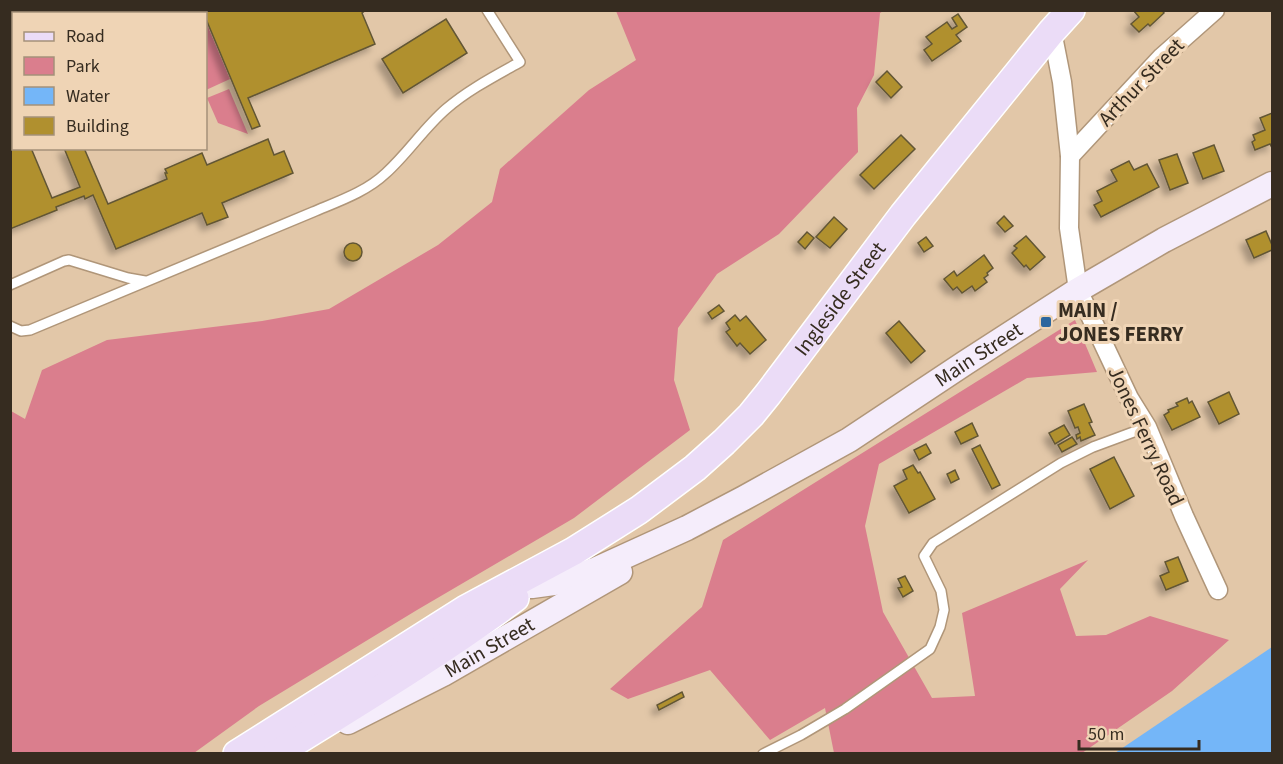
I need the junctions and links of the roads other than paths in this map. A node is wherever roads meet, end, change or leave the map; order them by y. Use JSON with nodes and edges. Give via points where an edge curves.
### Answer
{"nodes":[{"id":1,"x":488,"y":10,"type":"edge"},
{"id":2,"x":1071,"y":10,"type":"edge"},
{"id":3,"x":1215,"y":10,"type":"edge"},
{"id":4,"x":1052,"y":31,"type":"junction"},
{"id":5,"x":1070,"y":156,"type":"junction"},
{"id":6,"x":1272,"y":184,"type":"edge"},
{"id":7,"x":145,"y":281,"type":"junction"},
{"id":8,"x":10,"y":285,"type":"edge"},
{"id":9,"x":1078,"y":290,"type":"junction"},
{"id":10,"x":10,"y":326,"type":"edge"},
{"id":11,"x":1147,"y":427,"type":"junction"},
{"id":12,"x":687,"y":528,"type":"junction"},
{"id":13,"x":519,"y":586,"type":"junction"},
{"id":14,"x":1218,"y":590,"type":"dead end"},
{"id":15,"x":471,"y":618,"type":"junction"},
{"id":16,"x":237,"y":753,"type":"edge"},
{"id":17,"x":276,"y":753,"type":"edge"},
{"id":18,"x":284,"y":753,"type":"edge"},
{"id":19,"x":763,"y":753,"type":"edge"}],
"edges":[{"from":1,"to":7,"type":"lane","via":[[520,62],[446,109],[381,177],[351,195]]},
{"from":2,"to":4,"type":"main road","name":"Ingleside Street"},
{"from":3,"to":5,"type":"street","name":"Arthur Street","via":[[1162,57]]},
{"from":4,"to":5,"type":"street","name":"Jones Ferry Road"},
{"from":4,"to":13,"type":"main road","name":"Ingleside Street","via":[[903,216],[751,415],[695,468],[639,510]]},
{"from":5,"to":9,"type":"street","name":"Jones Ferry Road","via":[[1069,228]]},
{"from":6,"to":9,"type":"main road","name":"Main Street"},
{"from":7,"to":8,"type":"lane","via":[[69,260]]},
{"from":7,"to":10,"type":"lane","via":[[30,330]]},
{"from":9,"to":11,"type":"street","name":"Jones Ferry Road","via":[[1129,398]]},
{"from":9,"to":12,"type":"main road","name":"Main Street","via":[[849,440]]},
{"from":11,"to":14,"type":"street","name":"Jones Ferry Road"},
{"from":11,"to":19,"type":"lane","via":[[1061,463],[933,543],[924,556],[942,591],[945,610],[930,649],[845,709]]},
{"from":12,"to":13,"type":"main road","name":"Main Street","via":[[561,582]]},
{"from":12,"to":18,"type":"main road","name":"Main Street","via":[[619,573],[443,674]]},
{"from":13,"to":15,"type":"main road","name":"Ingleside Street"},
{"from":15,"to":16,"type":"main road","name":"Main Street"},
{"from":15,"to":17,"type":"main road","name":"Main Street","via":[[343,712]]}]}
